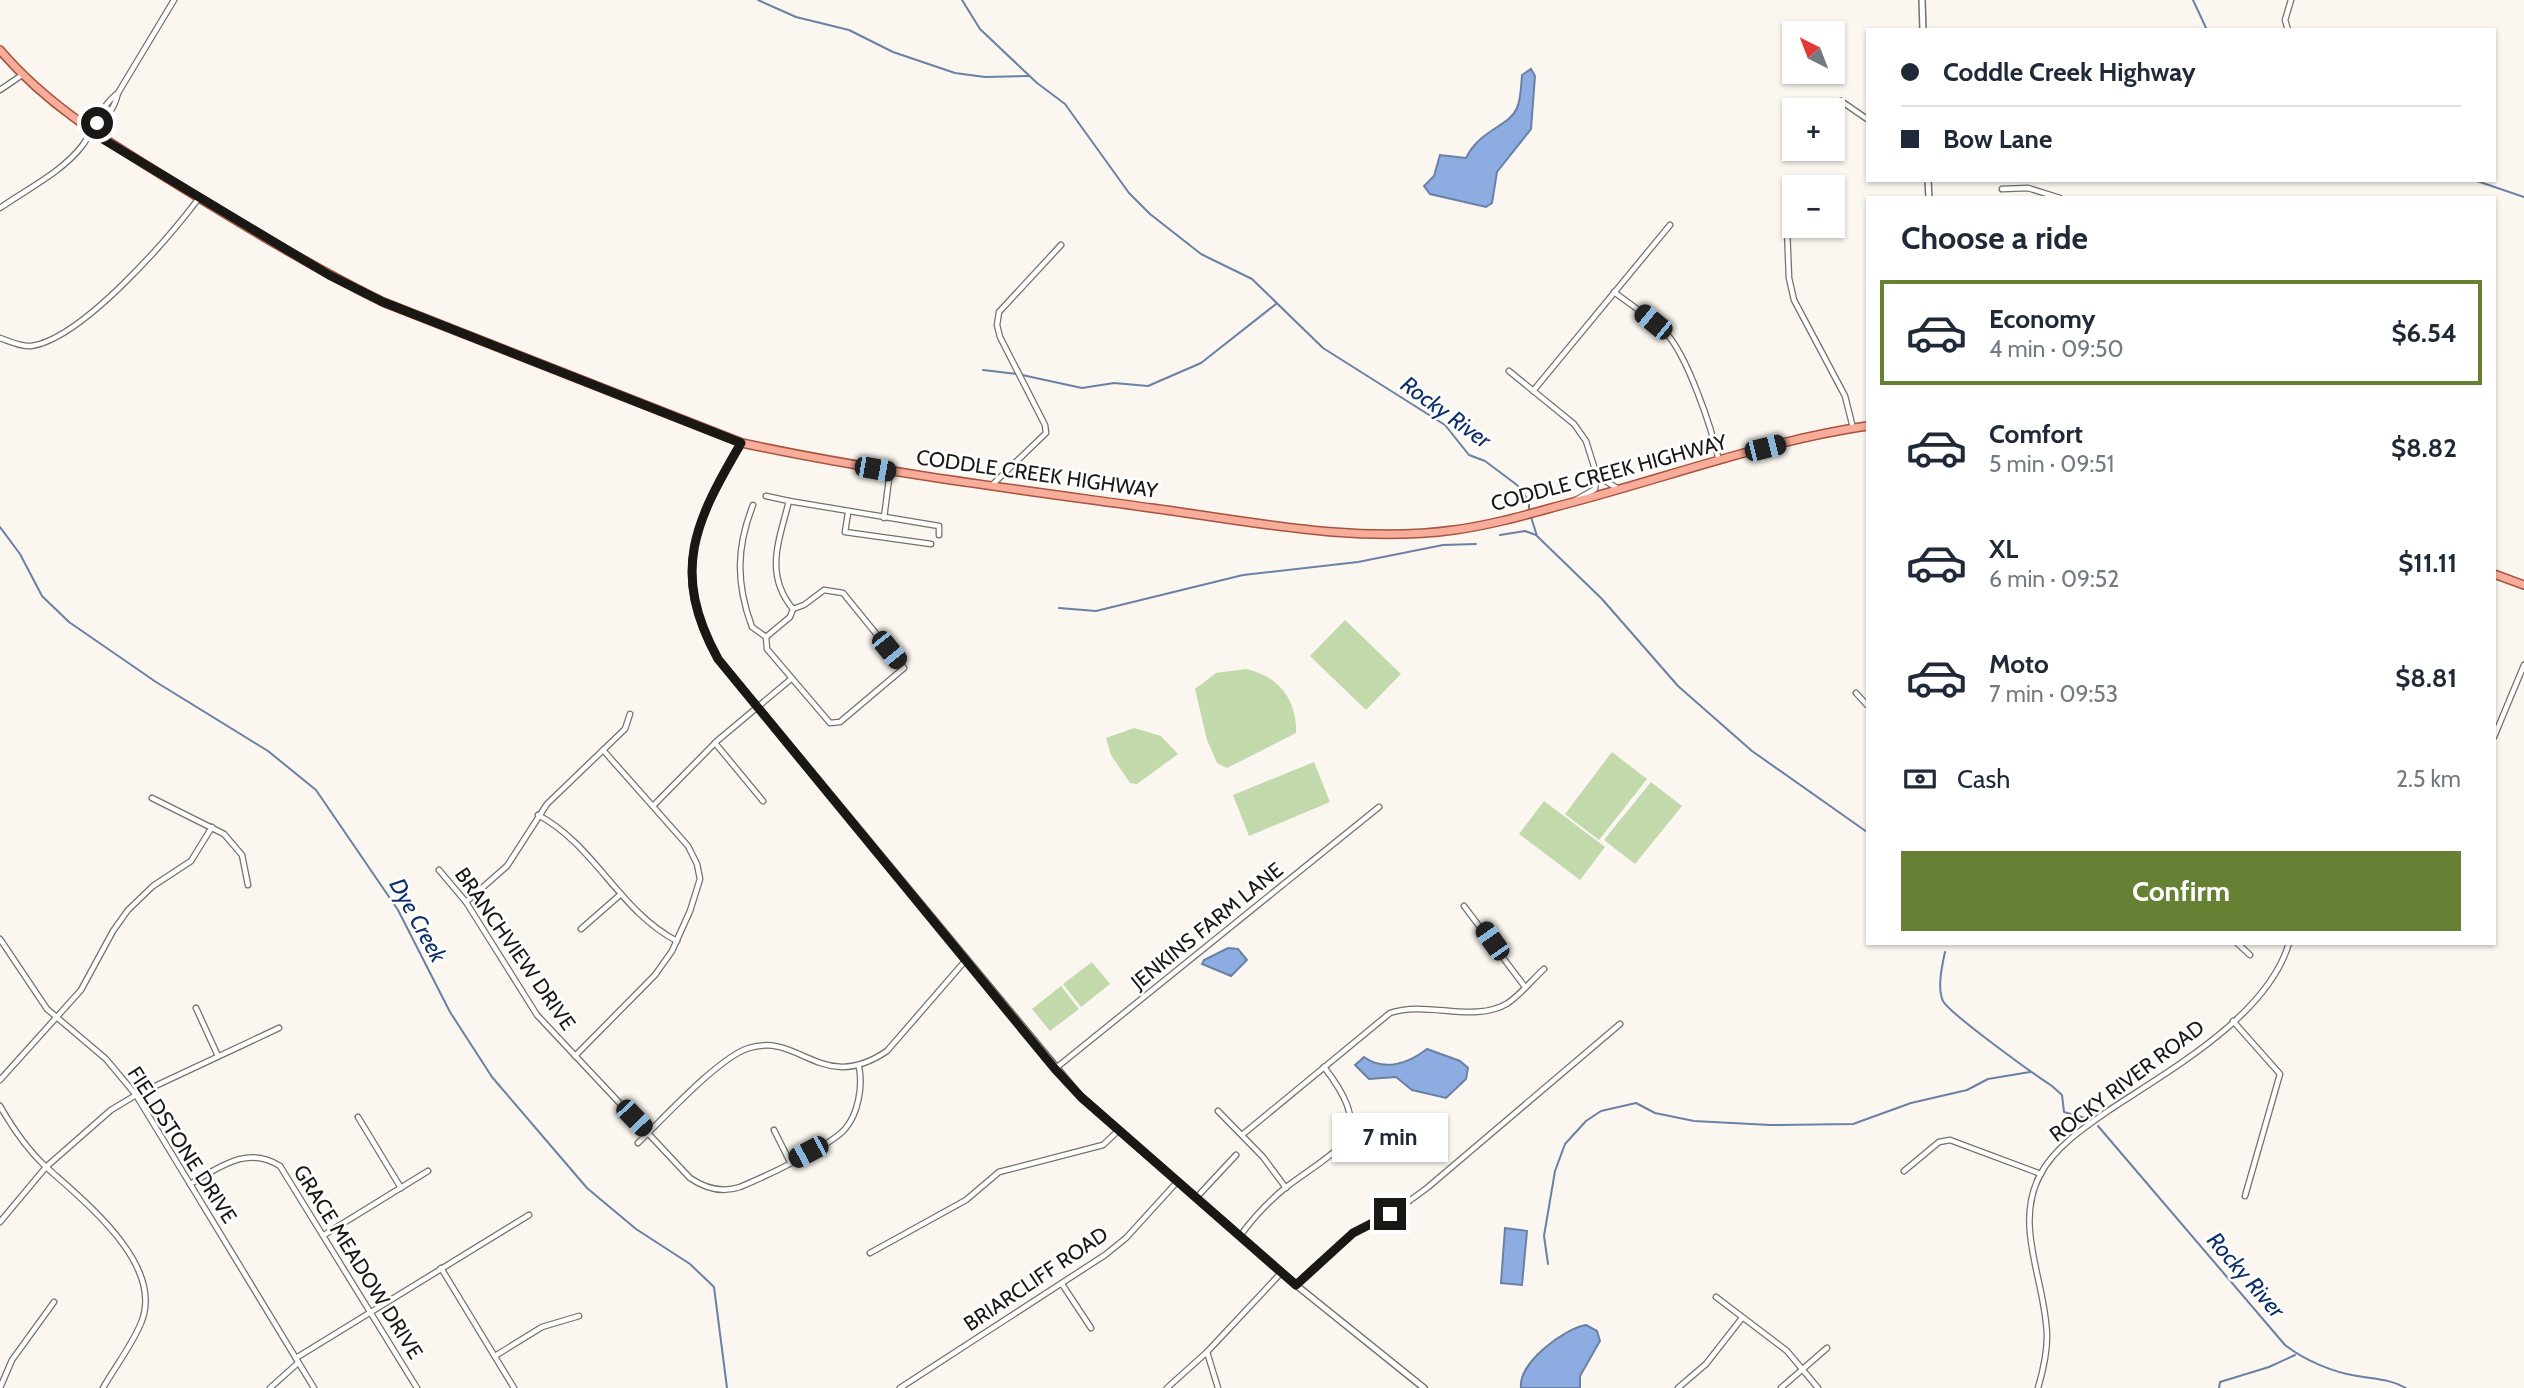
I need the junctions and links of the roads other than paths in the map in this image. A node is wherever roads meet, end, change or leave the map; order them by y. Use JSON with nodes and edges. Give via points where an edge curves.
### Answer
{"nodes":[{"id":1,"x":174,"y":0,"type":"edge"},
{"id":2,"x":1923,"y":0,"type":"edge"},
{"id":3,"x":2291,"y":0,"type":"edge"},
{"id":4,"x":1923,"y":28,"type":"edge"},
{"id":5,"x":2287,"y":28,"type":"edge"},
{"id":6,"x":0,"y":50,"type":"edge"},
{"id":7,"x":22,"y":75,"type":"junction"},
{"id":8,"x":0,"y":90,"type":"edge"},
{"id":9,"x":1845,"y":104,"type":"edge"},
{"id":10,"x":1866,"y":118,"type":"edge"},
{"id":11,"x":91,"y":132,"type":"junction"},
{"id":12,"x":2001,"y":189,"type":"dead end"},
{"id":13,"x":2051,"y":196,"type":"edge"},
{"id":14,"x":198,"y":198,"type":"junction"},
{"id":15,"x":0,"y":208,"type":"edge"},
{"id":16,"x":1670,"y":225,"type":"dead end"},
{"id":17,"x":1787,"y":238,"type":"edge"},
{"id":18,"x":1060,"y":245,"type":"dead end"},
{"id":19,"x":1614,"y":292,"type":"junction"},
{"id":20,"x":0,"y":338,"type":"edge"},
{"id":21,"x":1509,"y":371,"type":"dead end"},
{"id":22,"x":1534,"y":391,"type":"junction"},
{"id":23,"x":1866,"y":426,"type":"edge"},
{"id":24,"x":1853,"y":428,"type":"junction"},
{"id":25,"x":741,"y":443,"type":"junction"},
{"id":26,"x":1719,"y":461,"type":"junction"},
{"id":27,"x":890,"y":471,"type":"junction"},
{"id":28,"x":1597,"y":476,"type":"junction"},
{"id":29,"x":991,"y":486,"type":"junction"},
{"id":30,"x":1621,"y":490,"type":"junction"},
{"id":31,"x":766,"y":496,"type":"dead end"},
{"id":32,"x":789,"y":501,"type":"junction"},
{"id":33,"x":1574,"y":502,"type":"junction"},
{"id":34,"x":753,"y":505,"type":"dead end"},
{"id":35,"x":848,"y":513,"type":"junction"},
{"id":36,"x":884,"y":518,"type":"junction"},
{"id":37,"x":939,"y":535,"type":"dead end"},
{"id":38,"x":931,"y":544,"type":"dead end"},
{"id":39,"x":2496,"y":575,"type":"edge"},
{"id":40,"x":2524,"y":585,"type":"edge"},
{"id":41,"x":793,"y":609,"type":"junction"},
{"id":42,"x":766,"y":637,"type":"junction"},
{"id":43,"x":2524,"y":666,"type":"edge"},
{"id":44,"x":791,"y":679,"type":"junction"},
{"id":45,"x":1856,"y":693,"type":"dead end"},
{"id":46,"x":1866,"y":704,"type":"edge"},
{"id":47,"x":757,"y":708,"type":"junction"},
{"id":48,"x":630,"y":714,"type":"dead end"},
{"id":49,"x":2496,"y":732,"type":"edge"},
{"id":50,"x":715,"y":743,"type":"junction"},
{"id":51,"x":603,"y":750,"type":"junction"},
{"id":52,"x":152,"y":798,"type":"dead end"},
{"id":53,"x":764,"y":801,"type":"dead end"},
{"id":54,"x":653,"y":806,"type":"junction"},
{"id":55,"x":1379,"y":807,"type":"dead end"},
{"id":56,"x":538,"y":815,"type":"junction"},
{"id":57,"x":212,"y":827,"type":"junction"},
{"id":58,"x":439,"y":870,"type":"dead end"},
{"id":59,"x":248,"y":885,"type":"dead end"},
{"id":60,"x":621,"y":894,"type":"junction"},
{"id":61,"x":466,"y":902,"type":"junction"},
{"id":62,"x":1464,"y":906,"type":"dead end"},
{"id":63,"x":581,"y":929,"type":"dead end"},
{"id":64,"x":0,"y":939,"type":"edge"},
{"id":65,"x":677,"y":941,"type":"junction"},
{"id":66,"x":2239,"y":945,"type":"edge"},
{"id":67,"x":2288,"y":945,"type":"edge"},
{"id":68,"x":2250,"y":955,"type":"dead end"},
{"id":69,"x":965,"y":961,"type":"junction"},
{"id":70,"x":1544,"y":969,"type":"dead end"},
{"id":71,"x":1525,"y":987,"type":"junction"},
{"id":72,"x":196,"y":1008,"type":"dead end"},
{"id":73,"x":56,"y":1017,"type":"junction"},
{"id":74,"x":2234,"y":1021,"type":"junction"},
{"id":75,"x":1620,"y":1024,"type":"dead end"},
{"id":76,"x":279,"y":1028,"type":"dead end"},
{"id":77,"x":218,"y":1056,"type":"junction"},
{"id":78,"x":575,"y":1056,"type":"junction"},
{"id":79,"x":859,"y":1067,"type":"junction"},
{"id":80,"x":1324,"y":1067,"type":"junction"},
{"id":81,"x":1055,"y":1069,"type":"junction"},
{"id":82,"x":0,"y":1080,"type":"edge"},
{"id":83,"x":136,"y":1095,"type":"junction"},
{"id":84,"x":0,"y":1105,"type":"edge"},
{"id":85,"x":1218,"y":1111,"type":"dead end"},
{"id":86,"x":358,"y":1118,"type":"dead end"},
{"id":87,"x":774,"y":1130,"type":"dead end"},
{"id":88,"x":1120,"y":1130,"type":"junction"},
{"id":89,"x":649,"y":1133,"type":"junction"},
{"id":90,"x":1242,"y":1135,"type":"junction"},
{"id":91,"x":638,"y":1143,"type":"dead end"},
{"id":92,"x":1236,"y":1155,"type":"dead end"},
{"id":93,"x":790,"y":1162,"type":"junction"},
{"id":94,"x":46,"y":1167,"type":"junction"},
{"id":95,"x":428,"y":1171,"type":"dead end"},
{"id":96,"x":1904,"y":1171,"type":"dead end"},
{"id":97,"x":2040,"y":1174,"type":"junction"},
{"id":98,"x":1177,"y":1182,"type":"junction"},
{"id":99,"x":190,"y":1184,"type":"junction"},
{"id":100,"x":401,"y":1188,"type":"junction"},
{"id":101,"x":1286,"y":1188,"type":"junction"},
{"id":102,"x":2245,"y":1196,"type":"dead end"},
{"id":103,"x":1196,"y":1198,"type":"junction"},
{"id":104,"x":528,"y":1215,"type":"dead end"},
{"id":105,"x":0,"y":1222,"type":"edge"},
{"id":106,"x":324,"y":1235,"type":"junction"},
{"id":107,"x":1240,"y":1236,"type":"junction"},
{"id":108,"x":870,"y":1253,"type":"dead end"},
{"id":109,"x":441,"y":1268,"type":"junction"},
{"id":110,"x":1281,"y":1273,"type":"junction"},
{"id":111,"x":1062,"y":1284,"type":"junction"},
{"id":112,"x":1296,"y":1285,"type":"junction"},
{"id":113,"x":1716,"y":1297,"type":"dead end"},
{"id":114,"x":54,"y":1302,"type":"dead end"},
{"id":115,"x":370,"y":1311,"type":"junction"},
{"id":116,"x":579,"y":1316,"type":"dead end"},
{"id":117,"x":1742,"y":1318,"type":"junction"},
{"id":118,"x":1091,"y":1328,"type":"dead end"},
{"id":119,"x":1827,"y":1348,"type":"dead end"},
{"id":120,"x":1207,"y":1352,"type":"junction"},
{"id":121,"x":495,"y":1356,"type":"junction"},
{"id":122,"x":297,"y":1360,"type":"junction"},
{"id":123,"x":1803,"y":1368,"type":"junction"},
{"id":124,"x":0,"y":1388,"type":"edge"},
{"id":125,"x":103,"y":1388,"type":"edge"},
{"id":126,"x":270,"y":1388,"type":"edge"},
{"id":127,"x":314,"y":1388,"type":"edge"},
{"id":128,"x":417,"y":1388,"type":"edge"},
{"id":129,"x":514,"y":1388,"type":"edge"},
{"id":130,"x":900,"y":1388,"type":"edge"},
{"id":131,"x":1167,"y":1388,"type":"edge"},
{"id":132,"x":1218,"y":1388,"type":"edge"},
{"id":133,"x":1424,"y":1388,"type":"edge"},
{"id":134,"x":1678,"y":1388,"type":"edge"},
{"id":135,"x":1781,"y":1388,"type":"edge"},
{"id":136,"x":1818,"y":1388,"type":"edge"},
{"id":137,"x":2038,"y":1388,"type":"edge"}],
"edges":[{"from":1,"to":11,"type":"street"},
{"from":2,"to":4,"type":"street"},
{"from":3,"to":5,"type":"street"},
{"from":6,"to":7,"type":"main road","name":"CODDLE CREEK HIGHWAY"},
{"from":7,"to":8,"type":"street"},
{"from":7,"to":11,"type":"main road","name":"CODDLE CREEK HIGHWAY"},
{"from":9,"to":10,"type":"street"},
{"from":11,"to":14,"type":"main road","name":"CODDLE CREEK HIGHWAY"},
{"from":11,"to":15,"type":"street","via":[[73,157]]},
{"from":12,"to":13,"type":"street","via":[[2013,187]]},
{"from":14,"to":20,"type":"street","via":[[158,251],[70,328],[50,342],[27,347]]},
{"from":14,"to":25,"type":"main road","name":"CODDLE CREEK HIGHWAY","via":[[383,302]]},
{"from":16,"to":19,"type":"street"},
{"from":17,"to":24,"type":"street","via":[[1794,300],[1845,396]]},
{"from":18,"to":29,"type":"street","via":[[999,312],[1000,337],[1046,433]]},
{"from":19,"to":22,"type":"street"},
{"from":19,"to":26,"type":"street","via":[[1666,333],[1677,349],[1713,435]]},
{"from":21,"to":22,"type":"street"},
{"from":22,"to":28,"type":"street","via":[[1580,432]]},
{"from":23,"to":24,"type":"main road","name":"CODDLE CREEK HIGHWAY"},
{"from":24,"to":26,"type":"main road","name":"CODDLE CREEK HIGHWAY"},
{"from":25,"to":27,"type":"main road","name":"CODDLE CREEK HIGHWAY"},
{"from":25,"to":47,"type":"street","via":[[702,514],[693,551],[692,588],[712,648]]},
{"from":26,"to":30,"type":"main road","name":"CODDLE CREEK HIGHWAY"},
{"from":27,"to":29,"type":"main road","name":"CODDLE CREEK HIGHWAY"},
{"from":27,"to":36,"type":"street"},
{"from":28,"to":30,"type":"street"},
{"from":28,"to":33,"type":"street","via":[[1595,489]]},
{"from":29,"to":33,"type":"main road","name":"CODDLE CREEK HIGHWAY","via":[[1410,536],[1494,524]]},
{"from":30,"to":33,"type":"main road","name":"CODDLE CREEK HIGHWAY"},
{"from":31,"to":32,"type":"street"},
{"from":32,"to":35,"type":"street"},
{"from":32,"to":41,"type":"street","via":[[775,573],[782,595]]},
{"from":34,"to":42,"type":"street","via":[[744,529],[738,575],[752,627]]},
{"from":35,"to":36,"type":"street"},
{"from":35,"to":38,"type":"street","via":[[845,532]]},
{"from":36,"to":37,"type":"street","via":[[939,526]]},
{"from":39,"to":40,"type":"main road"},
{"from":41,"to":42,"type":"street"},
{"from":41,"to":44,"type":"street","via":[[824,590],[836,590],[904,668],[836,724],[826,720]]},
{"from":42,"to":44,"type":"street","via":[[767,649]]},
{"from":43,"to":49,"type":"street"},
{"from":44,"to":47,"type":"street"},
{"from":45,"to":46,"type":"street"},
{"from":47,"to":50,"type":"street"},
{"from":47,"to":69,"type":"street"},
{"from":48,"to":51,"type":"street","via":[[625,729]]},
{"from":50,"to":53,"type":"street"},
{"from":50,"to":54,"type":"street"},
{"from":51,"to":54,"type":"street"},
{"from":51,"to":56,"type":"street"},
{"from":52,"to":57,"type":"street"},
{"from":54,"to":65,"type":"street","via":[[688,846],[699,872],[694,901]]},
{"from":55,"to":81,"type":"street","name":"JENKINS FARM LANE"},
{"from":56,"to":60,"type":"street","via":[[572,839]]},
{"from":56,"to":61,"type":"street","via":[[507,866]]},
{"from":57,"to":59,"type":"street","via":[[242,855]]},
{"from":57,"to":73,"type":"street","via":[[191,862],[128,910],[81,990]]},
{"from":58,"to":61,"type":"street","name":"BRANCHVIEW DRIVE"},
{"from":60,"to":63,"type":"street"},
{"from":60,"to":65,"type":"street","via":[[651,926]]},
{"from":61,"to":78,"type":"street","name":"BRANCHVIEW DRIVE","via":[[537,1015]]},
{"from":62,"to":71,"type":"street"},
{"from":64,"to":73,"type":"street","name":"FIELDSTONE DRIVE"},
{"from":65,"to":78,"type":"street","via":[[655,975]]},
{"from":66,"to":68,"type":"street"},
{"from":67,"to":74,"type":"street","name":"ROCKY RIVER ROAD","via":[[2275,975]]},
{"from":69,"to":79,"type":"street","via":[[887,1051]]},
{"from":69,"to":81,"type":"street"},
{"from":70,"to":71,"type":"street"},
{"from":71,"to":80,"type":"street","via":[[1508,1003],[1486,1010],[1418,1008],[1390,1013]]},
{"from":72,"to":77,"type":"street"},
{"from":73,"to":82,"type":"street"},
{"from":73,"to":83,"type":"street","name":"FIELDSTONE DRIVE","via":[[106,1059]]},
{"from":74,"to":97,"type":"street","name":"ROCKY RIVER ROAD","via":[[2073,1137]]},
{"from":74,"to":102,"type":"street","via":[[2280,1074]]},
{"from":75,"to":112,"type":"street","via":[[1427,1188],[1353,1233]]},
{"from":76,"to":77,"type":"street"},
{"from":77,"to":83,"type":"street"},
{"from":78,"to":89,"type":"street","name":"BRANCHVIEW DRIVE"},
{"from":79,"to":89,"type":"street","via":[[840,1068],[777,1047],[748,1048],[733,1056]]},
{"from":79,"to":93,"type":"street","name":"BRANCHVIEW DRIVE","via":[[858,1096],[850,1122],[827,1142]]},
{"from":80,"to":90,"type":"street"},
{"from":80,"to":101,"type":"street","via":[[1344,1093],[1348,1133],[1336,1152]]},
{"from":81,"to":88,"type":"street"},
{"from":83,"to":94,"type":"street","via":[[111,1110]]},
{"from":83,"to":99,"type":"street","name":"FIELDSTONE DRIVE"},
{"from":84,"to":94,"type":"street"},
{"from":85,"to":90,"type":"street"},
{"from":86,"to":100,"type":"street"},
{"from":87,"to":93,"type":"street"},
{"from":88,"to":98,"type":"street"},
{"from":88,"to":108,"type":"street","via":[[1103,1145],[999,1172],[966,1199]]},
{"from":89,"to":91,"type":"street"},
{"from":89,"to":93,"type":"street","name":"BRANCHVIEW DRIVE","via":[[691,1178],[713,1189],[740,1187]]},
{"from":90,"to":101,"type":"street"},
{"from":92,"to":103,"type":"street"},
{"from":94,"to":105,"type":"street"},
{"from":94,"to":125,"type":"street","via":[[114,1231],[142,1283],[142,1322]]},
{"from":95,"to":100,"type":"street"},
{"from":96,"to":97,"type":"street","via":[[1939,1142],[1950,1140]]},
{"from":97,"to":137,"type":"street","name":"ROCKY RIVER ROAD","via":[[2028,1213],[2047,1335]]},
{"from":98,"to":103,"type":"street"},
{"from":98,"to":111,"type":"street","name":"BRIARCLIFF ROAD","via":[[1126,1238]]},
{"from":99,"to":106,"type":"street","name":"GRACE MEADOW DRIVE","via":[[243,1156],[269,1159],[289,1176]]},
{"from":99,"to":122,"type":"street","name":"FIELDSTONE DRIVE"},
{"from":100,"to":106,"type":"street"},
{"from":101,"to":107,"type":"street"},
{"from":103,"to":107,"type":"street"},
{"from":104,"to":109,"type":"street"},
{"from":106,"to":115,"type":"street","name":"GRACE MEADOW DRIVE"},
{"from":107,"to":110,"type":"street"},
{"from":109,"to":115,"type":"street"},
{"from":109,"to":121,"type":"street"},
{"from":110,"to":112,"type":"street"},
{"from":110,"to":120,"type":"street"},
{"from":111,"to":118,"type":"street"},
{"from":111,"to":130,"type":"street","name":"BRIARCLIFF ROAD"},
{"from":112,"to":133,"type":"street"},
{"from":113,"to":117,"type":"street"},
{"from":114,"to":124,"type":"street","via":[[12,1360]]},
{"from":115,"to":122,"type":"street"},
{"from":115,"to":128,"type":"street","name":"GRACE MEADOW DRIVE"},
{"from":116,"to":121,"type":"street","via":[[542,1327]]},
{"from":117,"to":123,"type":"street","via":[[1787,1350]]},
{"from":117,"to":134,"type":"street","via":[[1706,1364]]},
{"from":119,"to":123,"type":"street"},
{"from":120,"to":131,"type":"street"},
{"from":120,"to":132,"type":"street"},
{"from":121,"to":129,"type":"street"},
{"from":122,"to":126,"type":"street"},
{"from":122,"to":127,"type":"street","name":"FIELDSTONE DRIVE"},
{"from":123,"to":135,"type":"street"},
{"from":123,"to":136,"type":"street"}]}
